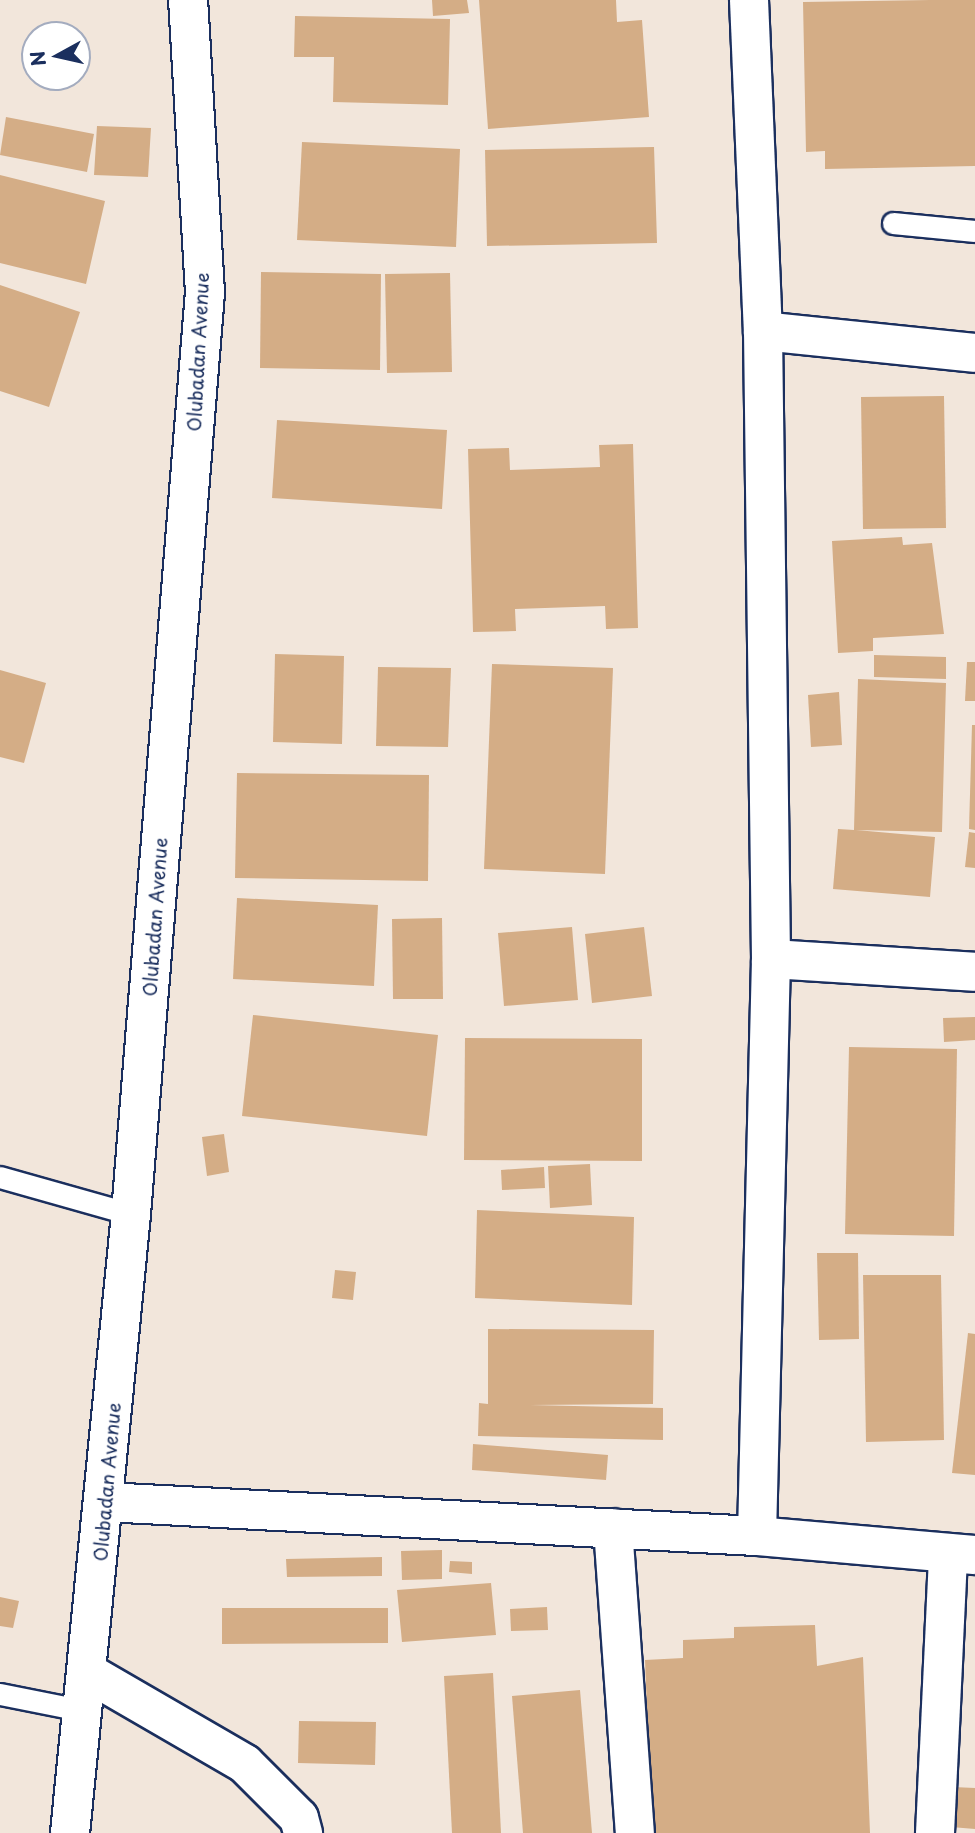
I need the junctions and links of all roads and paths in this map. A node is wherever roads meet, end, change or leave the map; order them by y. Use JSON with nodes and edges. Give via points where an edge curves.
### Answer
{"nodes":[{"id":1,"x":188,"y":0,"type":"edge"},
{"id":2,"x":749,"y":0,"type":"edge"},
{"id":3,"x":892,"y":223,"type":"dead end"},
{"id":4,"x":975,"y":231,"type":"edge"},
{"id":5,"x":763,"y":331,"type":"junction"},
{"id":6,"x":975,"y":353,"type":"edge"},
{"id":7,"x":771,"y":959,"type":"junction"},
{"id":8,"x":975,"y":972,"type":"edge"},
{"id":9,"x":0,"y":1177,"type":"edge"},
{"id":10,"x":131,"y":1214,"type":"junction"},
{"id":11,"x":105,"y":1502,"type":"junction"},
{"id":12,"x":613,"y":1528,"type":"junction"},
{"id":13,"x":757,"y":1536,"type":"junction"},
{"id":14,"x":961,"y":1554,"type":"edge"},
{"id":15,"x":90,"y":1674,"type":"junction"},
{"id":16,"x":0,"y":1693,"type":"edge"},
{"id":17,"x":85,"y":1711,"type":"junction"},
{"id":18,"x":70,"y":1833,"type":"edge"},
{"id":19,"x":303,"y":1833,"type":"edge"},
{"id":20,"x":635,"y":1833,"type":"edge"},
{"id":21,"x":935,"y":1833,"type":"edge"}],
"edges":[{"from":1,"to":10,"type":"street","name":"Olubadan Avenue","via":[[205,293]]},
{"from":2,"to":5,"type":"street"},
{"from":3,"to":4,"type":"lane"},
{"from":5,"to":6,"type":"street"},
{"from":5,"to":7,"type":"street"},
{"from":7,"to":8,"type":"street"},
{"from":7,"to":13,"type":"street"},
{"from":9,"to":10,"type":"lane"},
{"from":10,"to":11,"type":"street","name":"Olubadan Avenue"},
{"from":11,"to":12,"type":"street"},
{"from":11,"to":15,"type":"street","name":"Olubadan Avenue"},
{"from":12,"to":13,"type":"street"},
{"from":12,"to":20,"type":"street"},
{"from":13,"to":14,"type":"street"},
{"from":14,"to":21,"type":"street"},
{"from":15,"to":17,"type":"street","name":"Olubadan Avenue"},
{"from":15,"to":19,"type":"street","via":[[245,1765],[299,1818]]},
{"from":16,"to":17,"type":"lane"},
{"from":17,"to":18,"type":"street","name":"Olubadan Avenue"}]}
